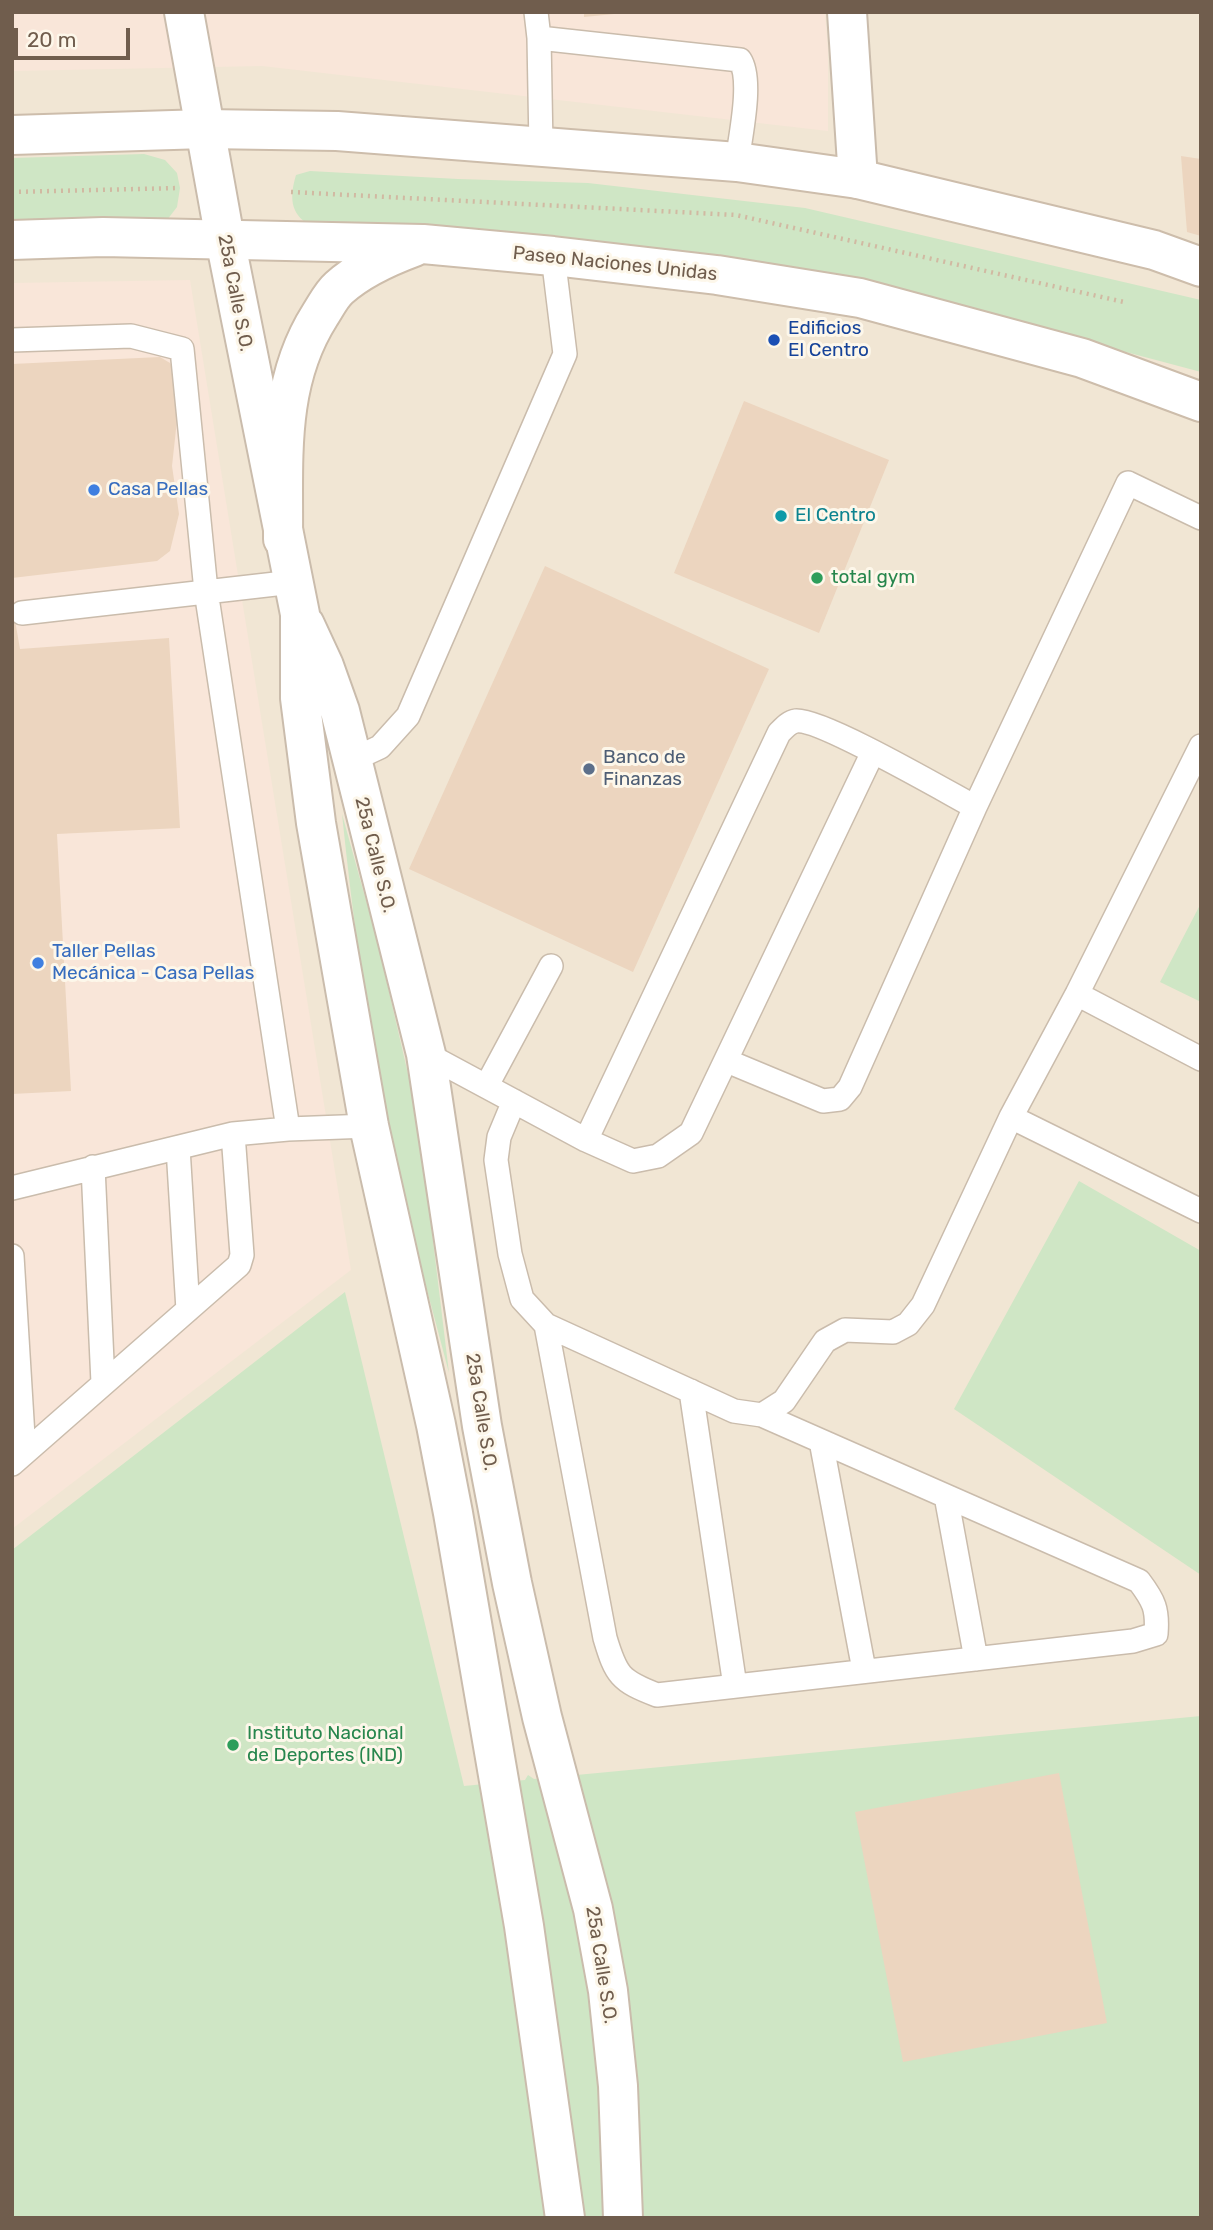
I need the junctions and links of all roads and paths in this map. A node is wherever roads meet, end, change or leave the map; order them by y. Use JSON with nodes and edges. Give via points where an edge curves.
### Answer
{"nodes":[{"id":1,"x":184,"y":12,"type":"edge"},
{"id":2,"x":536,"y":12,"type":"edge"},
{"id":3,"x":847,"y":12,"type":"edge"},
{"id":4,"x":539,"y":38,"type":"junction"},
{"id":5,"x":205,"y":129,"type":"junction"},
{"id":6,"x":12,"y":135,"type":"edge"},
{"id":7,"x":541,"y":147,"type":"junction"},
{"id":8,"x":737,"y":162,"type":"junction"},
{"id":9,"x":858,"y":179,"type":"junction"},
{"id":10,"x":180,"y":188,"type":"dead end"},
{"id":11,"x":12,"y":192,"type":"edge"},
{"id":12,"x":291,"y":192,"type":"dead end"},
{"id":13,"x":225,"y":239,"type":"junction"},
{"id":14,"x":12,"y":240,"type":"edge"},
{"id":15,"x":422,"y":244,"type":"junction"},
{"id":16,"x":553,"y":256,"type":"junction"},
{"id":17,"x":1201,"y":267,"type":"edge"},
{"id":18,"x":1124,"y":302,"type":"dead end"},
{"id":19,"x":12,"y":340,"type":"edge"},
{"id":20,"x":1201,"y":402,"type":"edge"},
{"id":21,"x":1201,"y":518,"type":"edge"},
{"id":22,"x":283,"y":539,"type":"junction"},
{"id":23,"x":206,"y":591,"type":"junction"},
{"id":24,"x":297,"y":598,"type":"junction"},
{"id":25,"x":22,"y":613,"type":"dead end"},
{"id":26,"x":1201,"y":746,"type":"edge"},
{"id":27,"x":873,"y":752,"type":"junction"},
{"id":28,"x":352,"y":760,"type":"junction"},
{"id":29,"x":975,"y":807,"type":"junction"},
{"id":30,"x":551,"y":966,"type":"dead end"},
{"id":31,"x":1077,"y":994,"type":"junction"},
{"id":32,"x":426,"y":1054,"type":"junction"},
{"id":33,"x":1201,"y":1059,"type":"edge"},
{"id":34,"x":727,"y":1061,"type":"junction"},
{"id":35,"x":487,"y":1085,"type":"junction"},
{"id":36,"x":514,"y":1101,"type":"junction"},
{"id":37,"x":1011,"y":1118,"type":"junction"},
{"id":38,"x":369,"y":1126,"type":"junction"},
{"id":39,"x":288,"y":1129,"type":"junction"},
{"id":40,"x":233,"y":1134,"type":"junction"},
{"id":41,"x":586,"y":1140,"type":"junction"},
{"id":42,"x":178,"y":1148,"type":"junction"},
{"id":43,"x":93,"y":1167,"type":"junction"},
{"id":44,"x":12,"y":1188,"type":"edge"},
{"id":45,"x":1201,"y":1211,"type":"edge"},
{"id":46,"x":12,"y":1256,"type":"edge"},
{"id":47,"x":188,"y":1310,"type":"junction"},
{"id":48,"x":547,"y":1325,"type":"junction"},
{"id":49,"x":103,"y":1383,"type":"junction"},
{"id":50,"x":691,"y":1391,"type":"junction"},
{"id":51,"x":762,"y":1415,"type":"junction"},
{"id":52,"x":821,"y":1441,"type":"junction"},
{"id":53,"x":18,"y":1458,"type":"edge"},
{"id":54,"x":946,"y":1496,"type":"junction"},
{"id":55,"x":976,"y":1659,"type":"junction"},
{"id":56,"x":864,"y":1670,"type":"junction"},
{"id":57,"x":735,"y":1686,"type":"junction"},
{"id":58,"x":565,"y":2218,"type":"edge"},
{"id":59,"x":623,"y":2218,"type":"edge"}],
"edges":[{"from":1,"to":5,"type":"street","name":"25a Calle S.O."},
{"from":2,"to":4,"type":"lane"},
{"from":3,"to":9,"type":"street"},
{"from":4,"to":7,"type":"lane"},
{"from":4,"to":8,"type":"lane","via":[[740,60],[746,100]]},
{"from":5,"to":6,"type":"street"},
{"from":5,"to":7,"type":"street","via":[[337,131]]},
{"from":5,"to":13,"type":"street","name":"25a Calle S.O."},
{"from":7,"to":8,"type":"street"},
{"from":8,"to":9,"type":"street"},
{"from":9,"to":17,"type":"street","via":[[1154,250]]},
{"from":10,"to":11,"type":"path"},
{"from":12,"to":18,"type":"path","via":[[736,215]]},
{"from":13,"to":14,"type":"street","name":"Paseo Naciones Unidas"},
{"from":13,"to":15,"type":"street","name":"Paseo Naciones Unidas"},
{"from":13,"to":22,"type":"street","name":"25a Calle S.O."},
{"from":15,"to":16,"type":"street","name":"Paseo Naciones Unidas"},
{"from":15,"to":22,"type":"street","via":[[394,255],[336,290],[309,332],[294,368],[284,418]]},
{"from":16,"to":20,"type":"street","name":"Paseo Naciones Unidas","via":[[718,275],[860,298],[1082,358]]},
{"from":16,"to":28,"type":"lane","via":[[565,354],[408,716],[380,747]]},
{"from":19,"to":23,"type":"lane","via":[[131,335],[182,349]]},
{"from":21,"to":29,"type":"lane","via":[[1128,483]]},
{"from":22,"to":24,"type":"street","name":"25a Calle S.O."},
{"from":23,"to":24,"type":"lane"},
{"from":23,"to":25,"type":"lane"},
{"from":23,"to":39,"type":"lane"},
{"from":24,"to":28,"type":"street","name":"25a Calle S.O.","via":[[340,712]]},
{"from":24,"to":38,"type":"street","name":"25a Calle S.O.","via":[[300,698],[309,781]]},
{"from":26,"to":31,"type":"lane"},
{"from":27,"to":29,"type":"lane"},
{"from":27,"to":34,"type":"lane"},
{"from":27,"to":41,"type":"lane","via":[[808,722],[796,721],[779,733]]},
{"from":28,"to":32,"type":"street","name":"25a Calle S.O."},
{"from":29,"to":34,"type":"lane","via":[[850,1087],[840,1099],[823,1101]]},
{"from":30,"to":35,"type":"lane"},
{"from":31,"to":33,"type":"lane"},
{"from":31,"to":37,"type":"lane"},
{"from":32,"to":35,"type":"lane"},
{"from":32,"to":59,"type":"street","name":"25a Calle S.O.","via":[[494,1492],[608,1991],[618,2086]]},
{"from":34,"to":41,"type":"lane","via":[[691,1133],[658,1156],[634,1161]]},
{"from":35,"to":36,"type":"lane"},
{"from":36,"to":41,"type":"lane"},
{"from":36,"to":48,"type":"lane","via":[[499,1137],[500,1196],[522,1299]]},
{"from":37,"to":45,"type":"lane"},
{"from":37,"to":51,"type":"lane","via":[[923,1305],[908,1325],[893,1332],[845,1330],[825,1341],[784,1401]]},
{"from":38,"to":39,"type":"lane"},
{"from":38,"to":58,"type":"street","name":"25a Calle S.O.","via":[[458,1540],[524,1926]]},
{"from":39,"to":40,"type":"lane"},
{"from":40,"to":42,"type":"lane"},
{"from":40,"to":47,"type":"lane","via":[[242,1255],[239,1265]]},
{"from":42,"to":43,"type":"lane"},
{"from":42,"to":47,"type":"lane"},
{"from":43,"to":44,"type":"lane"},
{"from":43,"to":49,"type":"lane"},
{"from":46,"to":53,"type":"lane"},
{"from":47,"to":49,"type":"lane"},
{"from":48,"to":50,"type":"lane"},
{"from":48,"to":57,"type":"lane","via":[[613,1666],[630,1685],[657,1695]]},
{"from":49,"to":53,"type":"lane"},
{"from":50,"to":51,"type":"lane","via":[[734,1410]]},
{"from":50,"to":57,"type":"lane"},
{"from":51,"to":52,"type":"lane"},
{"from":52,"to":54,"type":"lane"},
{"from":52,"to":56,"type":"lane"},
{"from":54,"to":55,"type":"lane"},
{"from":54,"to":55,"type":"lane","via":[[1139,1581],[1157,1614],[1156,1634],[1133,1641]]},
{"from":55,"to":56,"type":"lane"},
{"from":56,"to":57,"type":"lane"}]}
